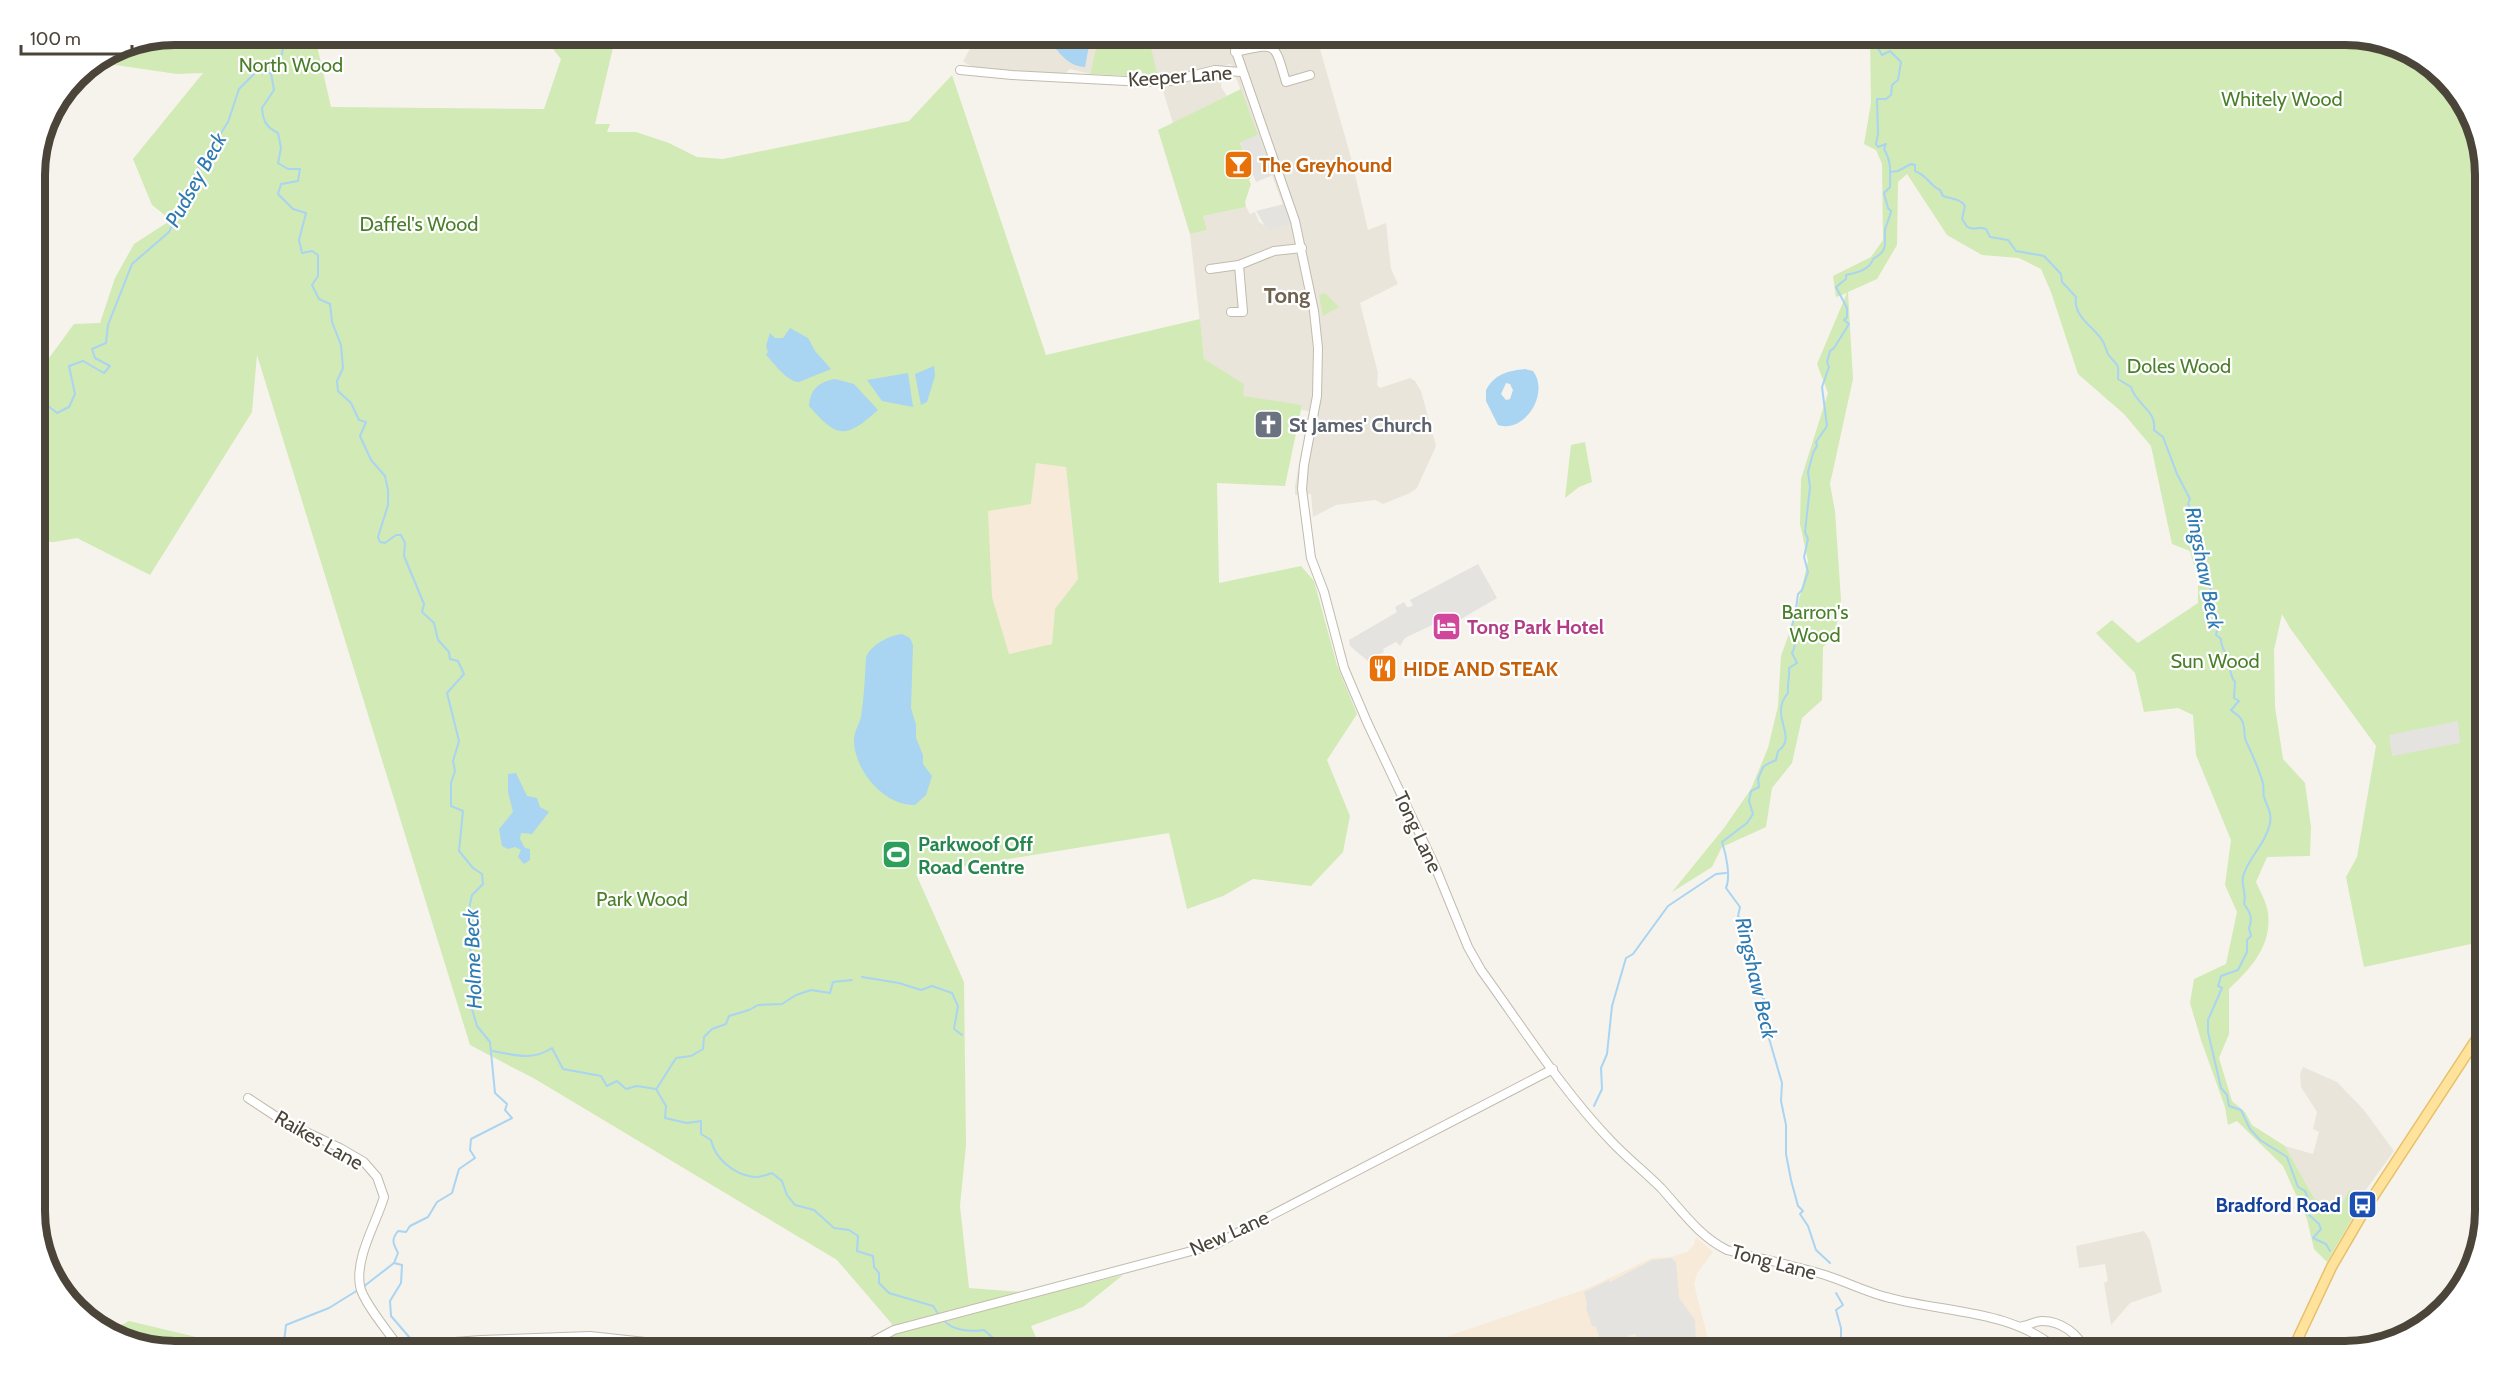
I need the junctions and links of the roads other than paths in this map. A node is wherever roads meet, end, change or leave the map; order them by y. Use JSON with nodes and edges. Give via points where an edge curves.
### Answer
{"nodes":[{"id":1,"x":1233,"y":45,"type":"edge"},
{"id":2,"x":1235,"y":52,"type":"junction"},
{"id":3,"x":960,"y":70,"type":"dead end"},
{"id":4,"x":1241,"y":72,"type":"junction"},
{"id":5,"x":1310,"y":75,"type":"dead end"},
{"id":6,"x":1302,"y":248,"type":"junction"},
{"id":7,"x":1239,"y":265,"type":"junction"},
{"id":8,"x":1210,"y":269,"type":"dead end"},
{"id":9,"x":1231,"y":312,"type":"dead end"},
{"id":10,"x":2475,"y":1042,"type":"edge"},
{"id":11,"x":1553,"y":1069,"type":"junction"},
{"id":12,"x":248,"y":1098,"type":"dead end"},
{"id":13,"x":2023,"y":1326,"type":"junction"},
{"id":14,"x":395,"y":1341,"type":"edge"},
{"id":15,"x":468,"y":1341,"type":"edge"},
{"id":16,"x":633,"y":1341,"type":"edge"},
{"id":17,"x":874,"y":1341,"type":"edge"},
{"id":18,"x":2046,"y":1341,"type":"edge"},
{"id":19,"x":2079,"y":1341,"type":"edge"},
{"id":20,"x":2297,"y":1341,"type":"edge"}],
"edges":[{"from":1,"to":2,"type":"street","name":"Tong Lane"},
{"from":2,"to":4,"type":"street","name":"Tong Lane"},
{"from":2,"to":5,"type":"street","via":[[1269,46],[1278,53],[1286,82]]},
{"from":3,"to":4,"type":"street","name":"Keeper Lane","via":[[1145,82],[1170,81],[1215,70]]},
{"from":4,"to":6,"type":"street","name":"Tong Lane"},
{"from":6,"to":7,"type":"street","via":[[1274,250]]},
{"from":6,"to":11,"type":"street","name":"Tong Lane","via":[[1318,358],[1316,406],[1302,476],[1304,509],[1311,558],[1344,668],[1468,947]]},
{"from":7,"to":8,"type":"street"},
{"from":7,"to":9,"type":"street","via":[[1243,312]]},
{"from":10,"to":20,"type":"main road","via":[[2404,1147],[2332,1266]]},
{"from":11,"to":13,"type":"street","name":"Tong Lane","via":[[1611,1142],[1713,1243],[1826,1275],[1887,1298]]},
{"from":11,"to":17,"type":"street","name":"New Lane","via":[[1214,1245],[936,1318],[894,1330]]},
{"from":12,"to":14,"type":"street","name":"Raikes Lane","via":[[283,1121],[364,1162],[376,1177],[384,1197],[363,1254],[361,1290]]},
{"from":13,"to":18,"type":"street","name":"Tong Lane"},
{"from":13,"to":19,"type":"street","name":"Tong Lane","via":[[2043,1321],[2064,1326]]},
{"from":15,"to":16,"type":"street","via":[[590,1336]]}]}
